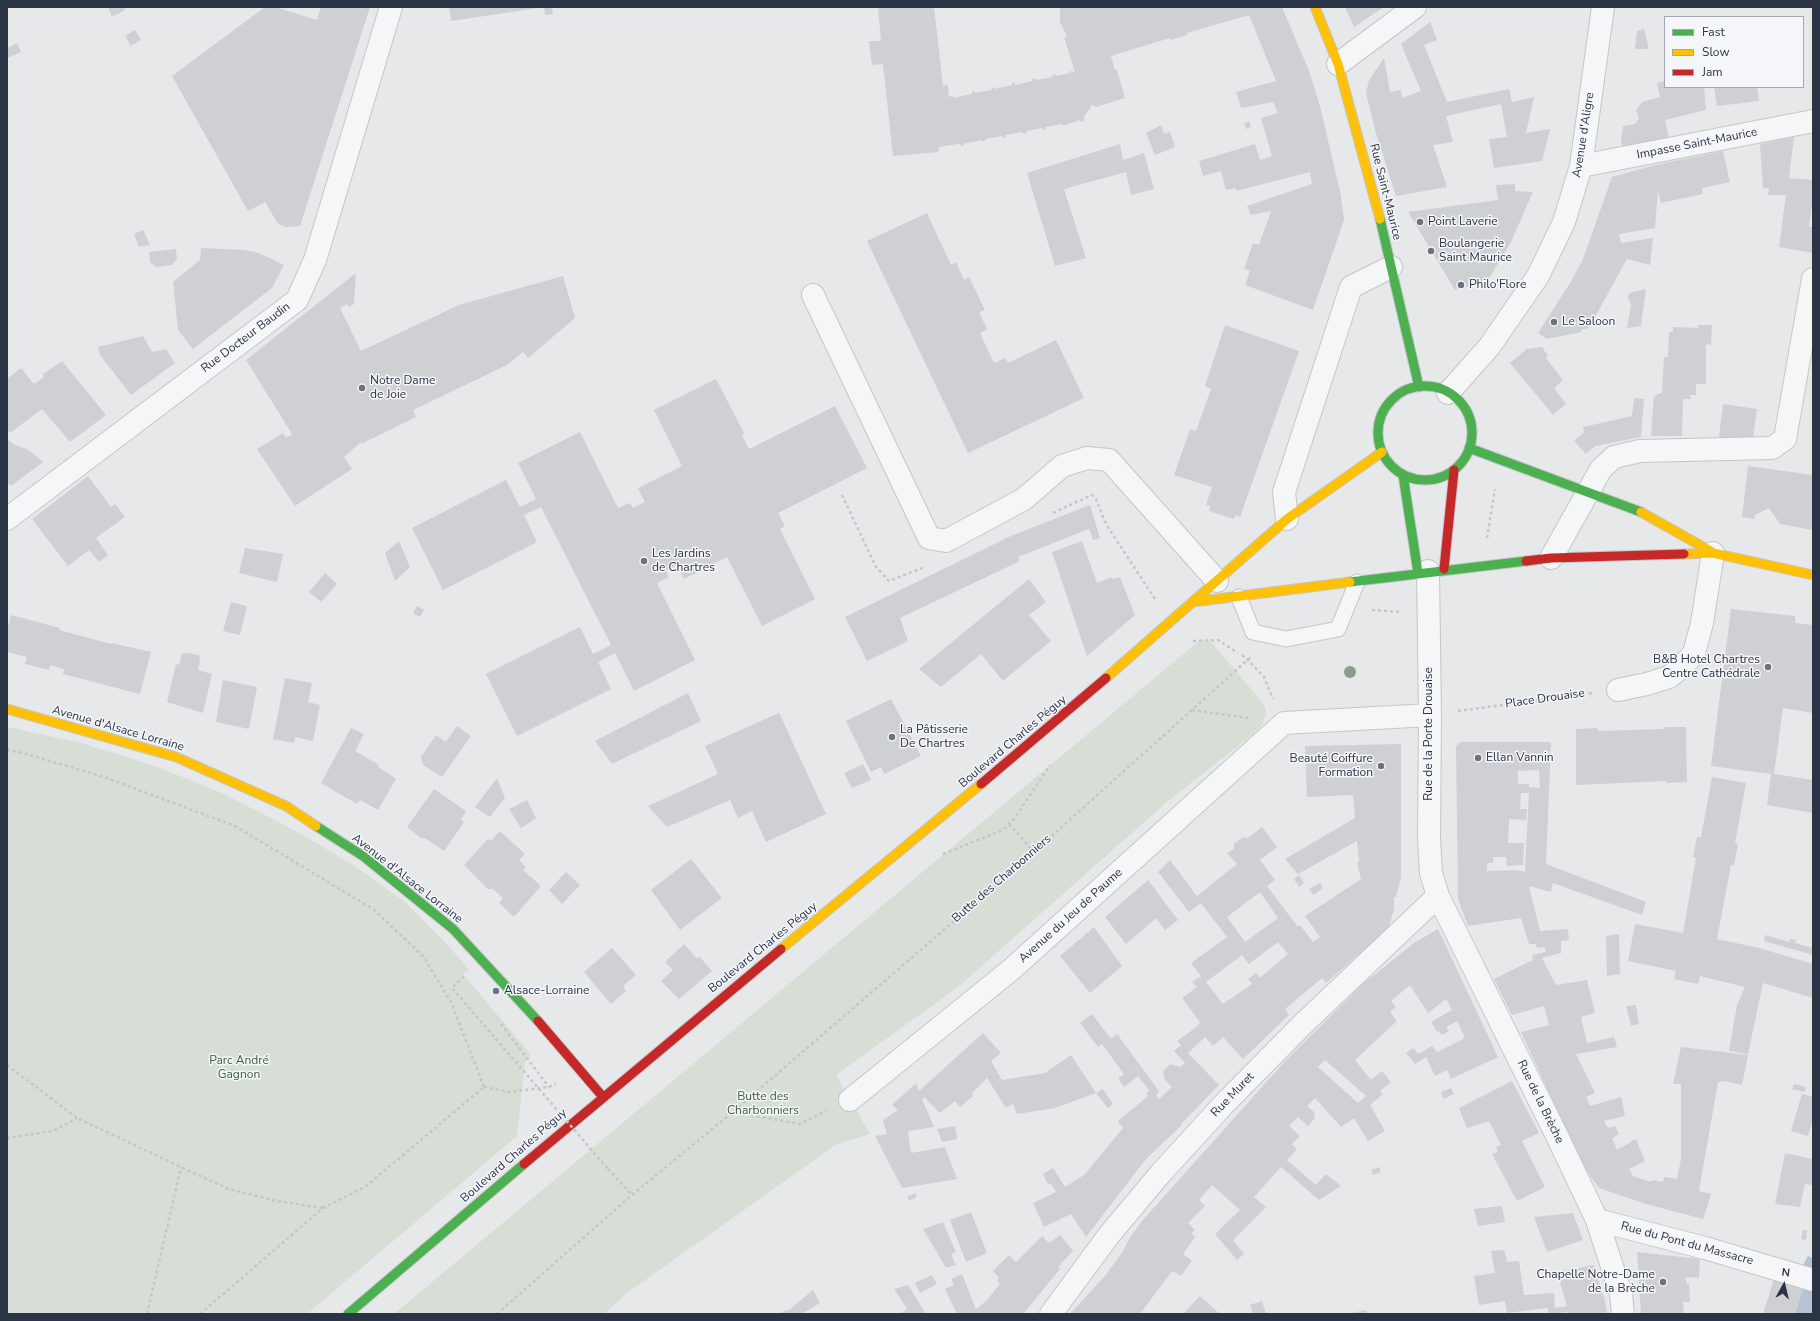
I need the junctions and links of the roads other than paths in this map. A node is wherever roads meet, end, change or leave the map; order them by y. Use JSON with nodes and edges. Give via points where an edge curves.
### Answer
{"nodes":[{"id":1,"x":391,"y":7,"type":"edge"},
{"id":2,"x":1315,"y":7,"type":"edge"},
{"id":3,"x":1415,"y":7,"type":"edge"},
{"id":4,"x":1603,"y":7,"type":"edge"},
{"id":5,"x":1338,"y":64,"type":"junction"},
{"id":6,"x":1813,"y":121,"type":"edge"},
{"id":7,"x":1581,"y":166,"type":"junction"},
{"id":8,"x":1391,"y":267,"type":"junction"},
{"id":9,"x":1813,"y":279,"type":"edge"},
{"id":10,"x":813,"y":295,"type":"dead end"},
{"id":11,"x":1419,"y":387,"type":"junction"},
{"id":12,"x":1448,"y":393,"type":"junction"},
{"id":13,"x":1469,"y":448,"type":"junction"},
{"id":14,"x":1382,"y":452,"type":"junction"},
{"id":15,"x":1454,"y":470,"type":"junction"},
{"id":16,"x":1403,"y":475,"type":"junction"},
{"id":17,"x":1588,"y":493,"type":"junction"},
{"id":18,"x":7,"y":519,"type":"edge"},
{"id":19,"x":1287,"y":519,"type":"junction"},
{"id":20,"x":1713,"y":553,"type":"junction"},
{"id":21,"x":1551,"y":558,"type":"junction"},
{"id":22,"x":1430,"y":571,"type":"junction"},
{"id":23,"x":1813,"y":575,"type":"edge"},
{"id":24,"x":1217,"y":581,"type":"junction"},
{"id":25,"x":1357,"y":582,"type":"junction"},
{"id":26,"x":1239,"y":597,"type":"junction"},
{"id":27,"x":1193,"y":602,"type":"junction"},
{"id":28,"x":1618,"y":690,"type":"road end"},
{"id":29,"x":7,"y":710,"type":"edge"},
{"id":30,"x":1430,"y":715,"type":"junction"},
{"id":31,"x":1438,"y":896,"type":"junction"},
{"id":32,"x":603,"y":1097,"type":"junction"},
{"id":33,"x":850,"y":1100,"type":"road end"},
{"id":34,"x":1597,"y":1220,"type":"junction"},
{"id":35,"x":1807,"y":1277,"type":"edge"},
{"id":36,"x":348,"y":1314,"type":"edge"},
{"id":37,"x":1051,"y":1314,"type":"edge"},
{"id":38,"x":1623,"y":1314,"type":"edge"}],
"edges":[{"from":1,"to":18,"type":"street","name":"Rue Docteur Baudin","via":[[315,260],[297,300]]},
{"from":2,"to":5,"type":"main road","name":"Rue Saint-Maurice"},
{"from":3,"to":5,"type":"street"},
{"from":4,"to":7,"type":"street","name":"Avenue d'Aligre"},
{"from":5,"to":8,"type":"main road","name":"Rue Saint-Maurice"},
{"from":6,"to":7,"type":"street","name":"Impasse Saint-Maurice"},
{"from":7,"to":12,"type":"street","name":"Avenue d'Aligre","via":[[1564,222],[1538,276],[1489,347]]},
{"from":8,"to":11,"type":"main road","name":"Rue Saint-Maurice"},
{"from":8,"to":19,"type":"street","via":[[1351,287],[1284,492]]},
{"from":9,"to":17,"type":"street","via":[[1785,439],[1772,448],[1640,451],[1614,457],[1601,469]]},
{"from":10,"to":24,"type":"street","via":[[929,538],[946,541],[1024,500],[1062,466],[1087,458],[1109,460]]},
{"from":11,"to":12,"type":"main road","via":[[1434,388]]},
{"from":11,"to":14,"type":"main road","via":[[1405,391],[1393,399],[1384,410],[1378,438]]},
{"from":12,"to":13,"type":"main road","via":[[1464,408],[1470,420],[1472,434]]},
{"from":13,"to":15,"type":"main road","via":[[1463,461]]},
{"from":13,"to":17,"type":"main road"},
{"from":14,"to":16,"type":"main road","via":[[1390,465]]},
{"from":14,"to":19,"type":"main road","name":"Boulevard Charles Péguy"},
{"from":15,"to":16,"type":"main road","via":[[1442,477],[1429,480],[1416,480]]},
{"from":15,"to":22,"type":"main road"},
{"from":16,"to":22,"type":"main road"},
{"from":17,"to":20,"type":"main road","via":[[1640,512]]},
{"from":17,"to":21,"type":"street"},
{"from":19,"to":24,"type":"main road","name":"Boulevard Charles Péguy"},
{"from":20,"to":21,"type":"main road"},
{"from":20,"to":23,"type":"main road"},
{"from":20,"to":28,"type":"street","via":[[1702,623],[1694,653],[1669,677]]},
{"from":21,"to":22,"type":"main road"},
{"from":22,"to":25,"type":"main road"},
{"from":22,"to":30,"type":"street","name":"Rue de la Porte Drouaise"},
{"from":24,"to":27,"type":"main road","name":"Boulevard Charles Péguy"},
{"from":25,"to":26,"type":"main road"},
{"from":25,"to":26,"type":"lane","via":[[1338,629],[1286,638],[1253,632]]},
{"from":26,"to":27,"type":"main road"},
{"from":27,"to":32,"type":"main road","name":"Boulevard Charles Péguy","via":[[1067,713]]},
{"from":29,"to":32,"type":"main road","name":"Avenue d'Alsace Lorraine","via":[[176,757],[286,806],[363,856],[453,929],[532,1014]]},
{"from":30,"to":31,"type":"street","name":"Rue de la Porte Drouaise","via":[[1429,839],[1431,873]]},
{"from":30,"to":33,"type":"street","name":"Avenue du Jeu de Paume","via":[[1284,723],[1012,969]]},
{"from":31,"to":34,"type":"street","name":"Rue de la Brèche"},
{"from":31,"to":37,"type":"street","name":"Rue Muret","via":[[1303,1024],[1224,1104],[1109,1235]]},
{"from":32,"to":36,"type":"main road","name":"Boulevard Charles Péguy"},
{"from":34,"to":35,"type":"street","name":"Rue du Pont du Massacre"},
{"from":34,"to":38,"type":"street","name":"Rue de la Brèche","via":[[1621,1294]]}]}
